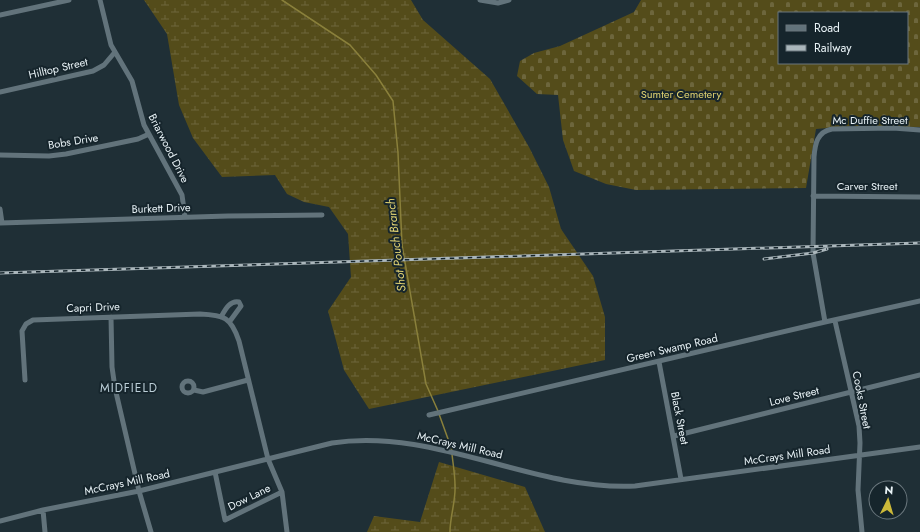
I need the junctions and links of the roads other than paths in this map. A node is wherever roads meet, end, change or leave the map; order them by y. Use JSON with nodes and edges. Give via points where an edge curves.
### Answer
{"nodes":[{"id":1,"x":69,"y":0,"type":"edge"},
{"id":2,"x":100,"y":0,"type":"edge"},
{"id":3,"x":480,"y":0,"type":"edge"},
{"id":4,"x":509,"y":0,"type":"edge"},
{"id":5,"x":0,"y":15,"type":"edge"},
{"id":6,"x":115,"y":52,"type":"junction"},
{"id":7,"x":0,"y":92,"type":"edge"},
{"id":8,"x":920,"y":130,"type":"edge"},
{"id":9,"x":149,"y":134,"type":"junction"},
{"id":10,"x":0,"y":155,"type":"edge"},
{"id":11,"x":813,"y":196,"type":"junction"},
{"id":12,"x":920,"y":197,"type":"edge"},
{"id":13,"x":0,"y":209,"type":"edge"},
{"id":14,"x":322,"y":215,"type":"dead end"},
{"id":15,"x":185,"y":217,"type":"junction"},
{"id":16,"x":1,"y":223,"type":"edge"},
{"id":17,"x":920,"y":301,"type":"edge"},
{"id":18,"x":221,"y":316,"type":"junction"},
{"id":19,"x":111,"y":317,"type":"junction"},
{"id":20,"x":230,"y":321,"type":"junction"},
{"id":21,"x":835,"y":321,"type":"junction"},
{"id":22,"x":825,"y":322,"type":"junction"},
{"id":23,"x":659,"y":362,"type":"junction"},
{"id":24,"x":920,"y":375,"type":"edge"},
{"id":25,"x":25,"y":380,"type":"dead end"},
{"id":26,"x":248,"y":380,"type":"junction"},
{"id":27,"x":194,"y":390,"type":"dead end"},
{"id":28,"x":851,"y":392,"type":"junction"},
{"id":29,"x":429,"y":416,"type":"dead end"},
{"id":30,"x":674,"y":436,"type":"junction"},
{"id":31,"x":920,"y":447,"type":"edge"},
{"id":32,"x":859,"y":455,"type":"junction"},
{"id":33,"x":268,"y":459,"type":"junction"},
{"id":34,"x":216,"y":472,"type":"junction"},
{"id":35,"x":681,"y":479,"type":"junction"},
{"id":36,"x":139,"y":490,"type":"junction"},
{"id":37,"x":282,"y":492,"type":"junction"},
{"id":38,"x":43,"y":510,"type":"junction"},
{"id":39,"x":0,"y":521,"type":"edge"},
{"id":40,"x":45,"y":532,"type":"edge"},
{"id":41,"x":151,"y":532,"type":"edge"},
{"id":42,"x":287,"y":532,"type":"edge"},
{"id":43,"x":862,"y":532,"type":"edge"}],
"edges":[{"from":1,"to":5,"type":"street"},
{"from":2,"to":6,"type":"street","name":"Briarwood Drive"},
{"from":3,"to":4,"type":"street","via":[[498,3]]},
{"from":6,"to":7,"type":"street","name":"Hilltop Street","via":[[104,65],[93,71]]},
{"from":6,"to":9,"type":"street","name":"Briarwood Drive","via":[[130,76],[139,110]]},
{"from":8,"to":11,"type":"street","name":"Mc Duffie Street","via":[[893,128],[825,131],[815,144]]},
{"from":9,"to":10,"type":"street","name":"Bobs Drive","via":[[66,154]]},
{"from":9,"to":15,"type":"street","name":"Briarwood Drive","via":[[181,191]]},
{"from":11,"to":12,"type":"street","name":"Carver Street"},
{"from":11,"to":22,"type":"street","via":[[813,254]]},
{"from":13,"to":16,"type":"street"},
{"from":14,"to":15,"type":"street","name":"Burkett Drive"},
{"from":15,"to":16,"type":"street","name":"Burkett Drive"},
{"from":17,"to":21,"type":"street","name":"Green Swamp Road"},
{"from":18,"to":19,"type":"street","name":"Capri Drive","via":[[200,314]]},
{"from":18,"to":20,"type":"street","name":"Capri Drive"},
{"from":18,"to":20,"type":"street","via":[[232,302],[239,302],[241,306]]},
{"from":19,"to":25,"type":"street","name":"Capri Drive","via":[[29,321],[22,330]]},
{"from":19,"to":36,"type":"street","via":[[115,388]]},
{"from":20,"to":26,"type":"street","via":[[239,340]]},
{"from":21,"to":22,"type":"street","name":"Green Swamp Road"},
{"from":21,"to":28,"type":"street","name":"Cooks Street"},
{"from":22,"to":23,"type":"street","name":"Green Swamp Road"},
{"from":23,"to":29,"type":"street","name":"Green Swamp Road"},
{"from":23,"to":30,"type":"street","name":"Black Street"},
{"from":24,"to":28,"type":"street","name":"Love Street"},
{"from":26,"to":27,"type":"street","via":[[203,392]]},
{"from":26,"to":33,"type":"street"},
{"from":28,"to":30,"type":"street","name":"Love Street"},
{"from":28,"to":32,"type":"street","name":"Cooks Street","via":[[859,426]]},
{"from":30,"to":35,"type":"street","name":"Black Street"},
{"from":31,"to":32,"type":"street","name":"McCrays Mill Road"},
{"from":32,"to":35,"type":"street","name":"McCrays Mill Road"},
{"from":32,"to":43,"type":"street","name":"Cooks Street","via":[[858,490]]},
{"from":33,"to":34,"type":"street","name":"McCrays Mill Road"},
{"from":33,"to":35,"type":"street","name":"McCrays Mill Road","via":[[332,443],[371,440],[404,442],[560,480],[594,485],[636,486]]},
{"from":33,"to":37,"type":"street"},
{"from":34,"to":36,"type":"street","name":"McCrays Mill Road"},
{"from":34,"to":37,"type":"street","name":"Dow Lane","via":[[226,520]]},
{"from":36,"to":38,"type":"street","name":"McCrays Mill Road"},
{"from":36,"to":41,"type":"street"},
{"from":37,"to":42,"type":"street"},
{"from":38,"to":39,"type":"street","name":"McCrays Mill Road"},
{"from":38,"to":40,"type":"street"}]}
